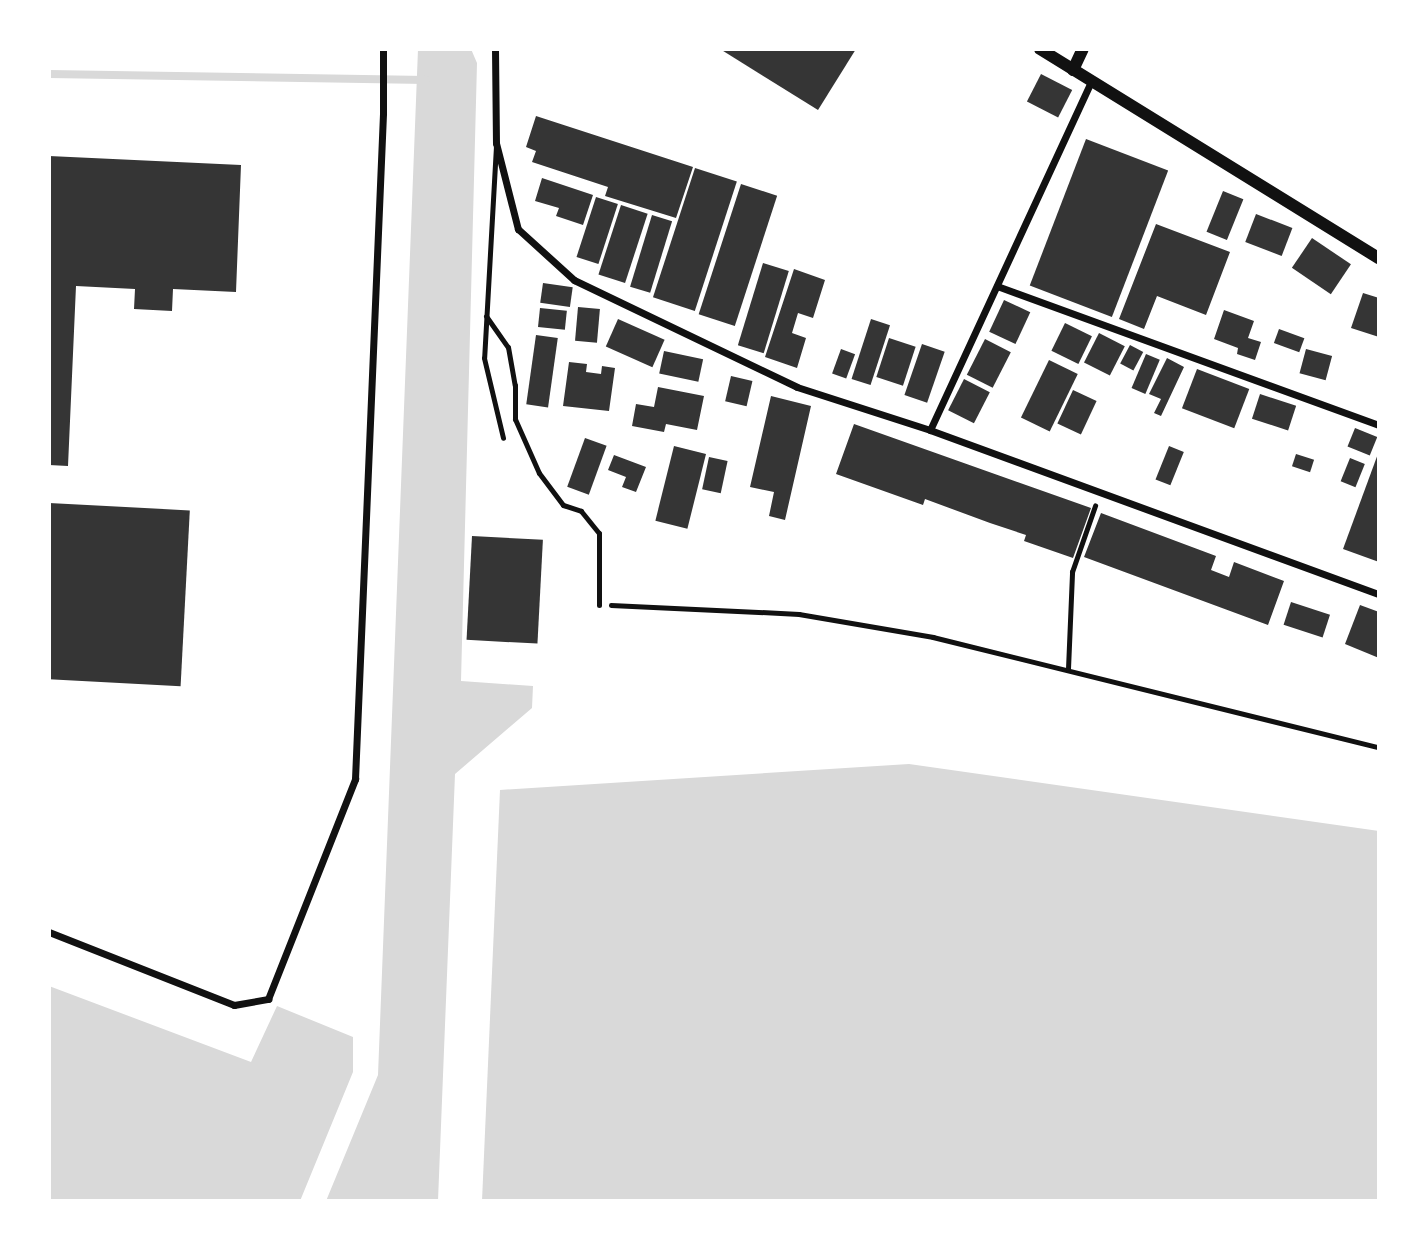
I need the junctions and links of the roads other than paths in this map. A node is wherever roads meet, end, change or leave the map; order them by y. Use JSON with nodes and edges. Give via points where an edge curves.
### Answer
{"nodes":[{"id":1,"x":383,"y":49,"type":"edge"},
{"id":2,"x":495,"y":49,"type":"edge"},
{"id":3,"x":1083,"y":49,"type":"edge"},
{"id":4,"x":1048,"y":51,"type":"edge"},
{"id":5,"x":1073,"y":70,"type":"junction"},
{"id":6,"x":1091,"y":81,"type":"junction"},
{"id":7,"x":496,"y":143,"type":"junction"},
{"id":8,"x":1379,"y":258,"type":"edge"},
{"id":9,"x":997,"y":286,"type":"junction"},
{"id":10,"x":486,"y":316,"type":"junction"},
{"id":11,"x":1379,"y":425,"type":"edge"},
{"id":12,"x":930,"y":430,"type":"junction"},
{"id":13,"x":503,"y":439,"type":"dead end"},
{"id":14,"x":1379,"y":594,"type":"edge"},
{"id":15,"x":599,"y":605,"type":"road end"},
{"id":16,"x":49,"y":932,"type":"edge"}],
"edges":[{"from":1,"to":16,"type":"street","via":[[355,779],[268,999],[234,1005]]},
{"from":2,"to":7,"type":"street"},
{"from":3,"to":5,"type":"street"},
{"from":4,"to":5,"type":"street"},
{"from":5,"to":6,"type":"street"},
{"from":6,"to":8,"type":"street"},
{"from":6,"to":9,"type":"street"},
{"from":7,"to":10,"type":"lane"},
{"from":7,"to":12,"type":"street","via":[[518,229],[574,280],[797,387]]},
{"from":9,"to":11,"type":"street"},
{"from":9,"to":12,"type":"street"},
{"from":10,"to":13,"type":"lane","via":[[484,358]]},
{"from":10,"to":15,"type":"lane","via":[[508,347],[515,419],[538,473],[563,505],[581,512],[599,533]]},
{"from":12,"to":14,"type":"street"}]}
